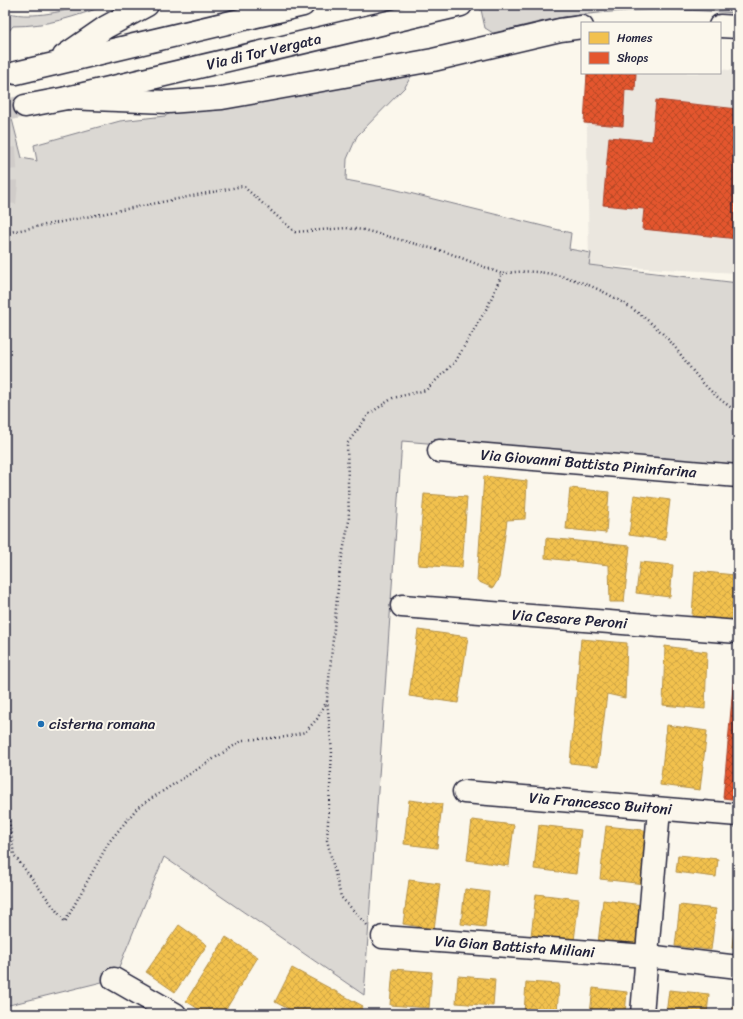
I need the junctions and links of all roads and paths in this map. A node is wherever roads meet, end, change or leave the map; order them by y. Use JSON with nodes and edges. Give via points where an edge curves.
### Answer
{"nodes":[{"id":1,"x":147,"y":5,"type":"edge"},
{"id":2,"x":303,"y":5,"type":"edge"},
{"id":3,"x":461,"y":5,"type":"edge"},
{"id":4,"x":617,"y":5,"type":"edge"},
{"id":5,"x":624,"y":13,"type":"dead end"},
{"id":6,"x":721,"y":26,"type":"edge"},
{"id":7,"x":581,"y":27,"type":"edge"},
{"id":8,"x":738,"y":27,"type":"edge"},
{"id":9,"x":54,"y":62,"type":"junction"},
{"id":10,"x":16,"y":73,"type":"dead end"},
{"id":11,"x":67,"y":98,"type":"junction"},
{"id":12,"x":25,"y":106,"type":"tunnel mouth"},
{"id":13,"x":5,"y":233,"type":"edge"},
{"id":14,"x":502,"y":274,"type":"junction"},
{"id":15,"x":738,"y":412,"type":"edge"},
{"id":16,"x":439,"y":451,"type":"dead end"},
{"id":17,"x":738,"y":476,"type":"edge"},
{"id":18,"x":402,"y":606,"type":"dead end"},
{"id":19,"x":738,"y":632,"type":"edge"},
{"id":20,"x":327,"y":700,"type":"junction"},
{"id":21,"x":464,"y":792,"type":"dead end"},
{"id":22,"x":659,"y":810,"type":"junction"},
{"id":23,"x":8,"y":813,"type":"dead end"},
{"id":24,"x":738,"y":815,"type":"edge"},
{"id":25,"x":383,"y":938,"type":"joint"},
{"id":26,"x":647,"y":956,"type":"junction"},
{"id":27,"x":738,"y":967,"type":"edge"},
{"id":28,"x":114,"y":979,"type":"dead end"},
{"id":29,"x":175,"y":1014,"type":"edge"},
{"id":30,"x":642,"y":1014,"type":"edge"}],
"edges":[{"from":1,"to":9,"type":"street","via":[[93,35]]},
{"from":2,"to":9,"type":"street"},
{"from":3,"to":11,"type":"street","name":"Via di Tor Vergata"},
{"from":4,"to":5,"type":"path"},
{"from":6,"to":8,"type":"street"},
{"from":7,"to":11,"type":"street","via":[[433,60],[222,98],[168,102]]},
{"from":9,"to":10,"type":"street"},
{"from":11,"to":12,"type":"street"},
{"from":13,"to":14,"type":"path","via":[[243,186],[295,232],[346,228],[364,230],[449,253]]},
{"from":14,"to":15,"type":"path","via":[[518,270],[547,272],[602,291],[663,333],[703,383],[725,404]]},
{"from":14,"to":20,"type":"path","via":[[488,306],[455,362],[426,390],[393,398],[369,414],[347,444],[349,521],[340,567]]},
{"from":16,"to":17,"type":"street","name":"Via Giovanni Battista Pininfarina"},
{"from":18,"to":19,"type":"street","name":"Via Cesare Peroni"},
{"from":20,"to":23,"type":"path","via":[[317,720],[305,732],[286,737],[243,740],[138,807],[109,842],[65,922],[14,855]]},
{"from":20,"to":25,"type":"path","via":[[332,752],[327,840],[341,897]]},
{"from":21,"to":22,"type":"street","name":"Via Francesco Buitoni"},
{"from":22,"to":24,"type":"street","name":"Via Francesco Buitoni"},
{"from":22,"to":26,"type":"street"},
{"from":25,"to":26,"type":"street","name":"Via Gian Battista Miliani"},
{"from":26,"to":27,"type":"street","name":"Via Gian Battista Miliani"},
{"from":26,"to":30,"type":"street"},
{"from":28,"to":29,"type":"street"}]}
